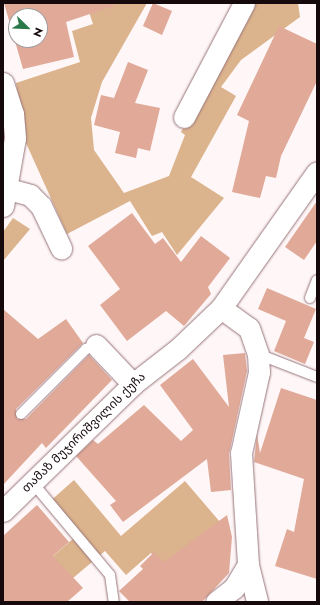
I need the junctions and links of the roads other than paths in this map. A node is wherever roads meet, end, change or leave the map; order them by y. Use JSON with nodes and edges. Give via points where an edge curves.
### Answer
{"nodes":[{"id":1,"x":244,"y":3,"type":"edge"},
{"id":2,"x":3,"y":83,"type":"edge"},
{"id":3,"x":184,"y":117,"type":"dead end"},
{"id":4,"x":315,"y":179,"type":"edge"},
{"id":5,"x":6,"y":197,"type":"edge"},
{"id":6,"x":61,"y":248,"type":"dead end"},
{"id":7,"x":317,"y":280,"type":"edge"},
{"id":8,"x":310,"y":298,"type":"dead end"},
{"id":9,"x":221,"y":308,"type":"junction"},
{"id":10,"x":96,"y":345,"type":"joint"},
{"id":11,"x":258,"y":354,"type":"junction"},
{"id":12,"x":317,"y":377,"type":"edge"},
{"id":13,"x":132,"y":384,"type":"junction"},
{"id":14,"x":21,"y":414,"type":"dead end"},
{"id":15,"x":32,"y":482,"type":"junction"},
{"id":16,"x":3,"y":510,"type":"edge"},
{"id":17,"x":248,"y":564,"type":"junction"},
{"id":18,"x":114,"y":602,"type":"edge"},
{"id":19,"x":216,"y":602,"type":"edge"},
{"id":20,"x":257,"y":602,"type":"edge"}],
"edges":[{"from":1,"to":3,"type":"street"},
{"from":2,"to":5,"type":"street","via":[[13,114],[15,138]]},
{"from":4,"to":9,"type":"street","name":"თამაზ მუჯირიშვილის ქუჩა"},
{"from":5,"to":6,"type":"street","via":[[30,195],[41,206]]},
{"from":7,"to":8,"type":"lane"},
{"from":9,"to":11,"type":"street","via":[[249,328]]},
{"from":9,"to":13,"type":"street","name":"თამაზ მუჯირიშვილის ქუჩა","via":[[178,350]]},
{"from":10,"to":13,"type":"street"},
{"from":10,"to":14,"type":"lane","via":[[86,349]]},
{"from":11,"to":12,"type":"lane"},
{"from":11,"to":17,"type":"street","via":[[259,372],[241,453]]},
{"from":13,"to":15,"type":"street","name":"თამაზ მუჯირიშვილის ქუჩა"},
{"from":15,"to":16,"type":"street","name":"თამაზ მუჯირიშვილის ქუჩა"},
{"from":15,"to":18,"type":"lane","via":[[110,575]]},
{"from":17,"to":19,"type":"street","via":[[234,588]]},
{"from":17,"to":20,"type":"street"}]}
